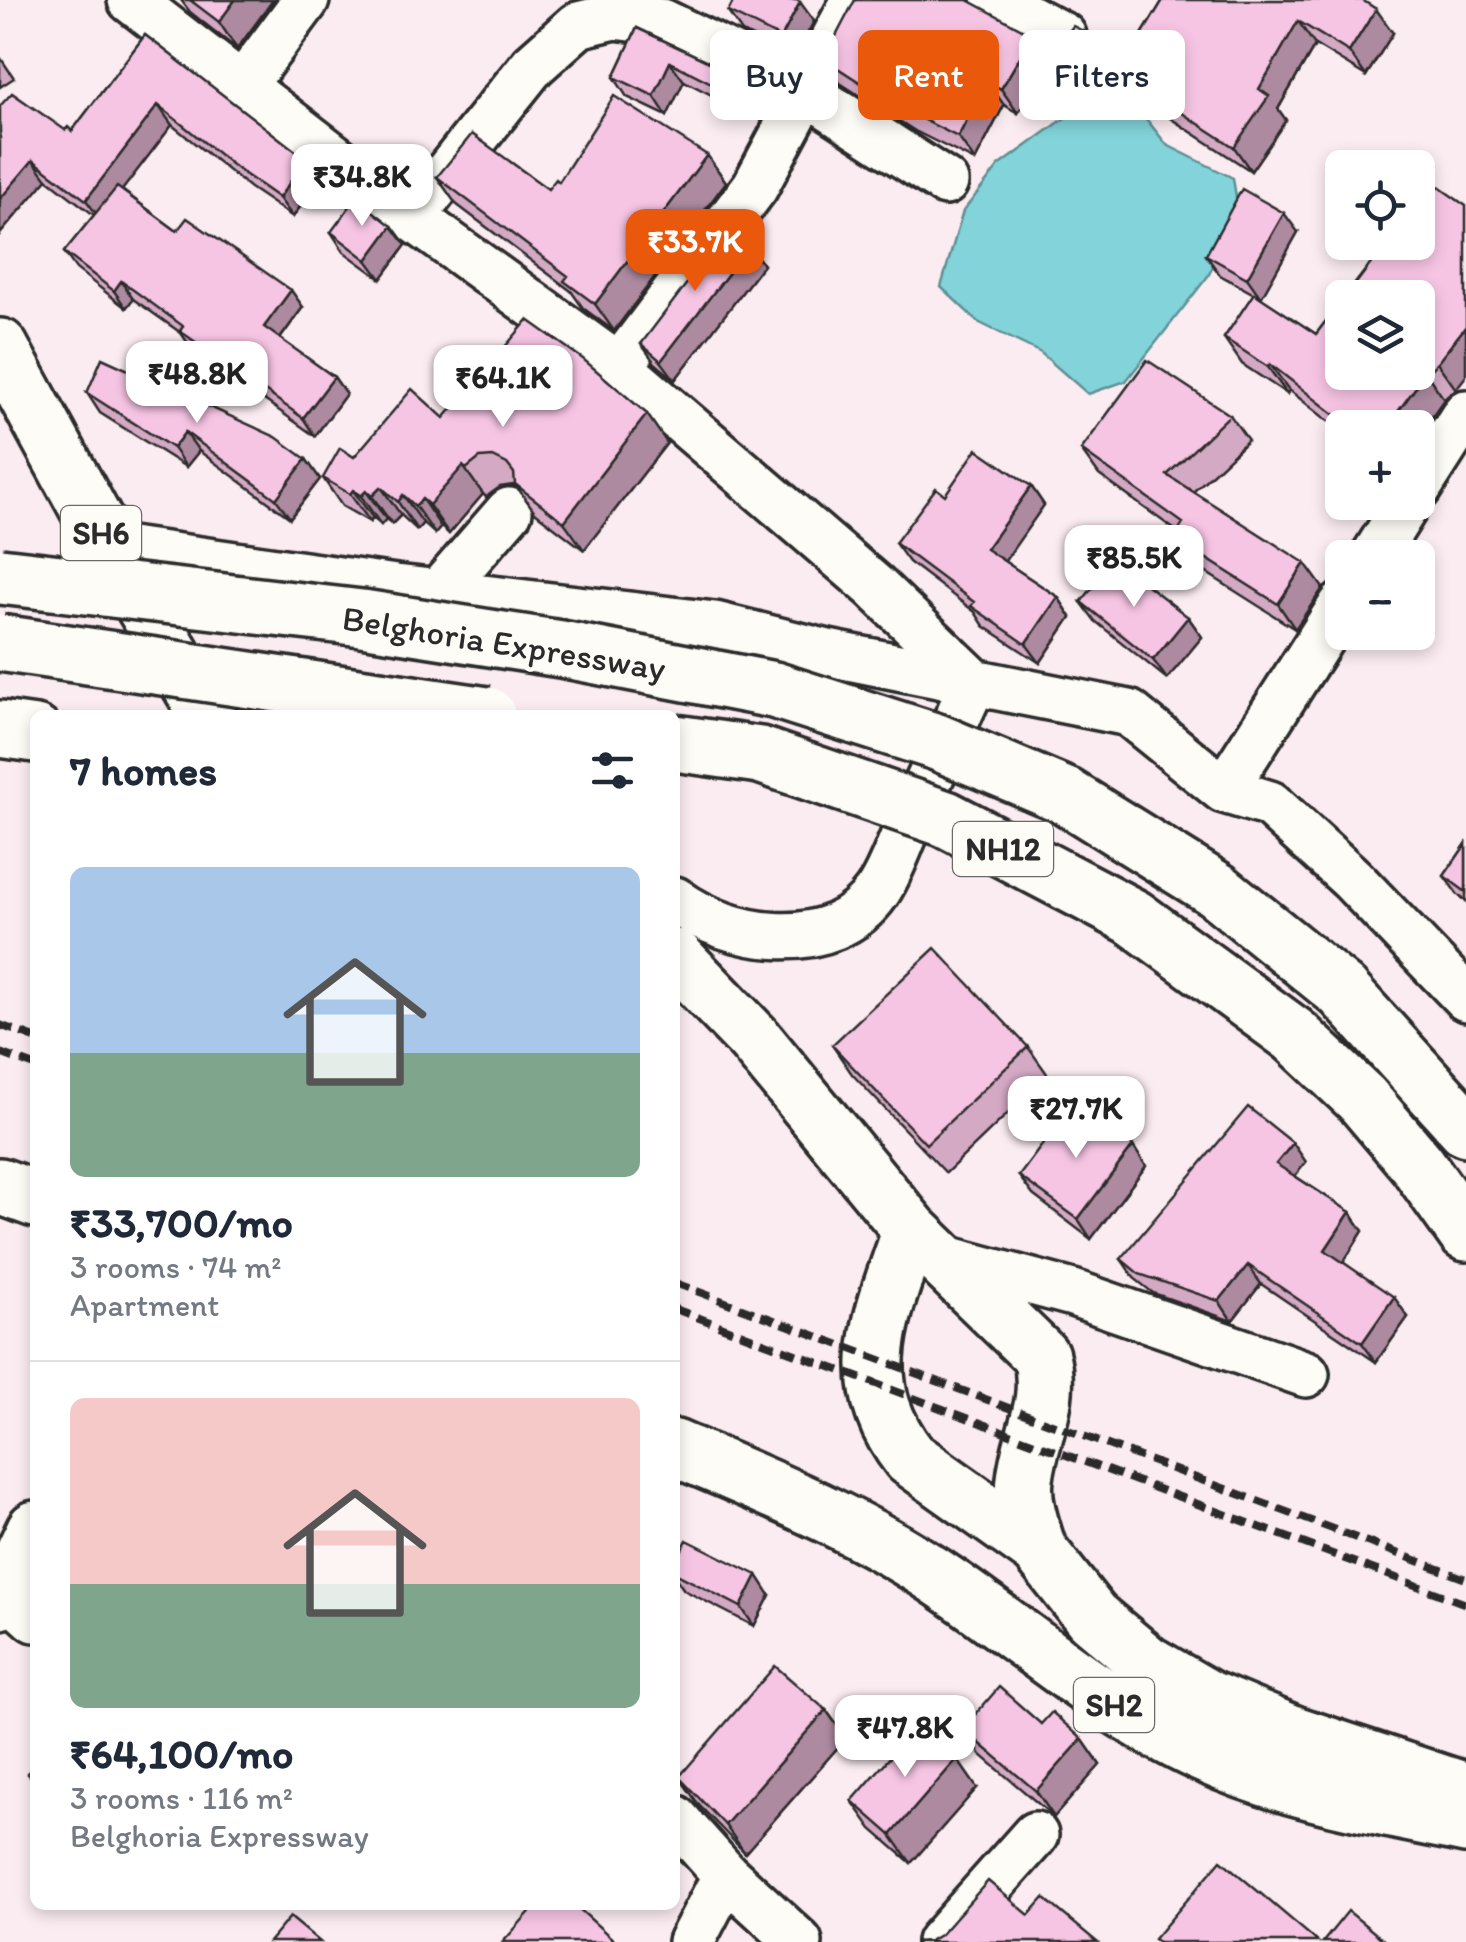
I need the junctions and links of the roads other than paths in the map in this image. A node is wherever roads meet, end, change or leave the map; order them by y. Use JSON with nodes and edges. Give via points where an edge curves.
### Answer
{"nodes":[{"id":1,"x":131,"y":0,"type":"edge"},
{"id":2,"x":306,"y":0,"type":"edge"},
{"id":3,"x":855,"y":0,"type":"edge"},
{"id":4,"x":995,"y":0,"type":"edge"},
{"id":5,"x":1052,"y":30,"type":"edge"},
{"id":6,"x":838,"y":34,"type":"edge"},
{"id":7,"x":710,"y":45,"type":"edge"},
{"id":8,"x":243,"y":85,"type":"junction"},
{"id":9,"x":838,"y":112,"type":"edge"},
{"id":10,"x":793,"y":120,"type":"edge"},
{"id":11,"x":945,"y":182,"type":"dead end"},
{"id":12,"x":412,"y":217,"type":"junction"},
{"id":13,"x":0,"y":346,"type":"edge"},
{"id":14,"x":619,"y":366,"type":"junction"},
{"id":15,"x":1466,"y":413,"type":"edge"},
{"id":16,"x":1435,"y":461,"type":"edge"},
{"id":17,"x":509,"y":512,"type":"dead end"},
{"id":18,"x":109,"y":547,"type":"junction"},
{"id":19,"x":0,"y":576,"type":"edge"},
{"id":20,"x":438,"y":593,"type":"junction"},
{"id":21,"x":1325,"y":631,"type":"edge"},
{"id":22,"x":0,"y":643,"type":"edge"},
{"id":23,"x":974,"y":682,"type":"junction"},
{"id":24,"x":205,"y":710,"type":"edge"},
{"id":25,"x":453,"y":710,"type":"edge"},
{"id":26,"x":680,"y":744,"type":"edge"},
{"id":27,"x":1224,"y":790,"type":"junction"},
{"id":28,"x":680,"y":904,"type":"edge"},
{"id":29,"x":680,"y":962,"type":"edge"},
{"id":30,"x":1466,"y":998,"type":"edge"},
{"id":31,"x":1466,"y":1128,"type":"edge"},
{"id":32,"x":0,"y":1186,"type":"edge"},
{"id":33,"x":30,"y":1197,"type":"edge"},
{"id":34,"x":1466,"y":1234,"type":"edge"},
{"id":35,"x":927,"y":1244,"type":"junction"},
{"id":36,"x":1306,"y":1374,"type":"dead end"},
{"id":37,"x":680,"y":1450,"type":"edge"},
{"id":38,"x":30,"y":1547,"type":"edge"},
{"id":39,"x":1038,"y":1550,"type":"junction"},
{"id":40,"x":13,"y":1604,"type":"edge"},
{"id":41,"x":1466,"y":1790,"type":"edge"},
{"id":42,"x":680,"y":1824,"type":"edge"},
{"id":43,"x":1466,"y":1825,"type":"edge"},
{"id":44,"x":1035,"y":1835,"type":"dead end"},
{"id":45,"x":726,"y":1875,"type":"junction"},
{"id":46,"x":691,"y":1942,"type":"edge"},
{"id":47,"x":799,"y":1942,"type":"edge"},
{"id":48,"x":940,"y":1942,"type":"edge"}],
"edges":[{"from":1,"to":8,"type":"street"},
{"from":2,"to":8,"type":"street"},
{"from":3,"to":6,"type":"street"},
{"from":4,"to":5,"type":"street"},
{"from":7,"to":12,"type":"street","via":[[662,22],[616,16],[578,25],[533,65]]},
{"from":8,"to":12,"type":"street"},
{"from":9,"to":11,"type":"street"},
{"from":10,"to":14,"type":"street","via":[[755,187]]},
{"from":12,"to":14,"type":"street"},
{"from":13,"to":18,"type":"main road","number":"SH6"},
{"from":14,"to":23,"type":"street","via":[[874,586]]},
{"from":15,"to":16,"type":"street"},
{"from":17,"to":20,"type":"street"},
{"from":18,"to":20,"type":"street"},
{"from":18,"to":24,"type":"main road","number":"SH6"},
{"from":19,"to":31,"type":"main road","name":"Belghoria Expressway","number":"NH12","bridge":true,"via":[[562,649],[774,690],[937,742],[1066,796],[1217,890],[1342,992]]},
{"from":20,"to":23,"type":"street","via":[[715,625]]},
{"from":21,"to":27,"type":"street"},
{"from":22,"to":25,"type":"main road","bridge":true},
{"from":23,"to":27,"type":"street","via":[[1129,713]]},
{"from":23,"to":28,"type":"street","via":[[876,894],[844,923],[800,935],[748,934]]},
{"from":26,"to":34,"type":"main road","number":"NH12","bridge":true,"via":[[760,755],[946,819],[1133,917],[1294,1035],[1362,1099]]},
{"from":27,"to":30,"type":"street","via":[[1270,804]]},
{"from":29,"to":35,"type":"main road","number":"SH2","via":[[754,1039]]},
{"from":32,"to":33,"type":"main road"},
{"from":35,"to":36,"type":"street"},
{"from":35,"to":39,"type":"main road","number":"SH2","via":[[1041,1356],[1048,1381],[1024,1482]]},
{"from":35,"to":39,"type":"main road","via":[[884,1312],[875,1384],[881,1410],[910,1458]]},
{"from":37,"to":43,"type":"main road","number":"SH2","via":[[800,1500],[894,1550],[1128,1716],[1201,1754],[1287,1786]]},
{"from":38,"to":40,"type":"main road"},
{"from":39,"to":41,"type":"main road","number":"SH2","via":[[1092,1618],[1147,1663],[1209,1698],[1294,1734]]},
{"from":42,"to":45,"type":"street"},
{"from":44,"to":48,"type":"street"},
{"from":45,"to":46,"type":"street"},
{"from":45,"to":47,"type":"street"}]}
